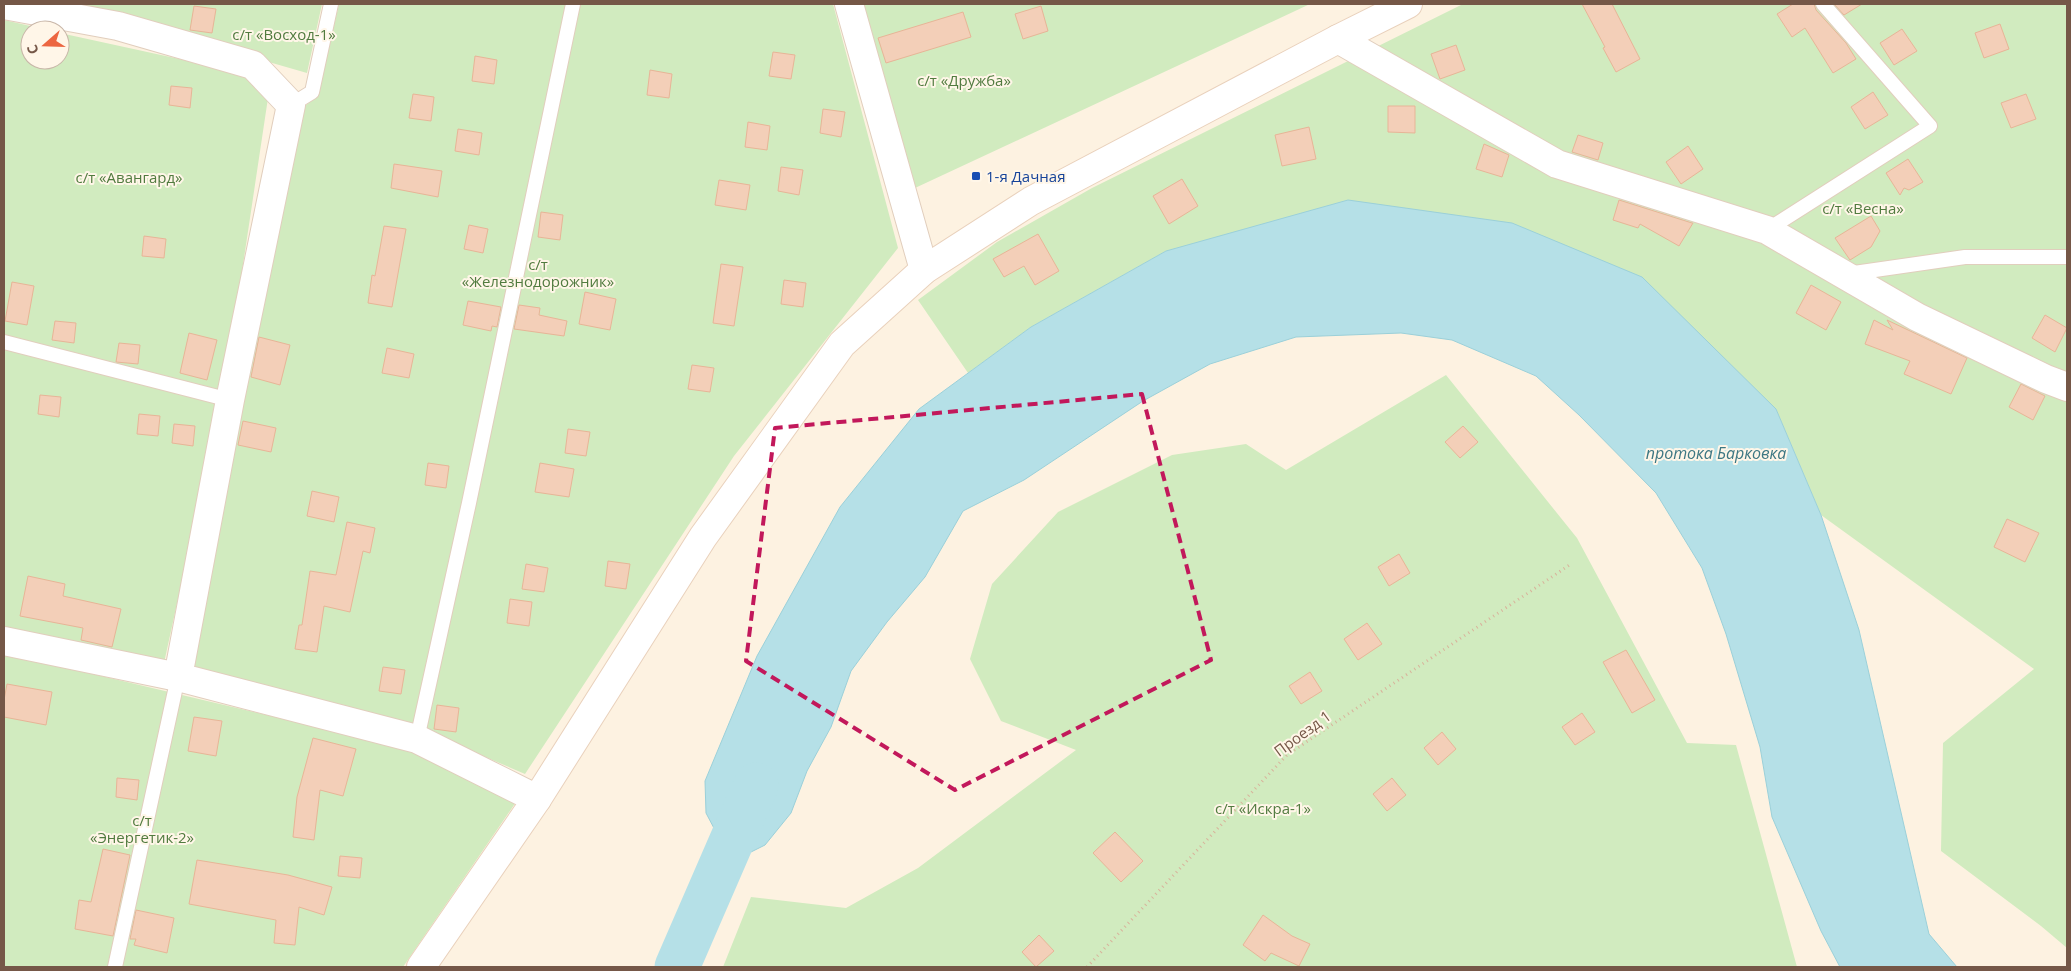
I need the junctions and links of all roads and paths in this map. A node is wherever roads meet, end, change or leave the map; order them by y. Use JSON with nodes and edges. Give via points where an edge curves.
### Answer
{"nodes":[{"id":1,"x":331,"y":4,"type":"edge"},
{"id":2,"x":573,"y":4,"type":"edge"},
{"id":3,"x":848,"y":4,"type":"edge"},
{"id":4,"x":1408,"y":4,"type":"edge"},
{"id":5,"x":1823,"y":4,"type":"edge"},
{"id":6,"x":4,"y":5,"type":"edge"},
{"id":7,"x":1338,"y":38,"type":"junction"},
{"id":8,"x":291,"y":105,"type":"junction"},
{"id":9,"x":1766,"y":230,"type":"junction"},
{"id":10,"x":2067,"y":257,"type":"edge"},
{"id":11,"x":924,"y":270,"type":"junction"},
{"id":12,"x":1844,"y":275,"type":"junction"},
{"id":13,"x":4,"y":342,"type":"edge"},
{"id":14,"x":2067,"y":387,"type":"edge"},
{"id":15,"x":230,"y":400,"type":"junction"},
{"id":16,"x":1571,"y":564,"type":"dead end"},
{"id":17,"x":4,"y":641,"type":"edge"},
{"id":18,"x":178,"y":677,"type":"junction"},
{"id":19,"x":417,"y":739,"type":"junction"},
{"id":20,"x":537,"y":799,"type":"junction"},
{"id":21,"x":115,"y":967,"type":"edge"},
{"id":22,"x":421,"y":967,"type":"edge"},
{"id":23,"x":1087,"y":967,"type":"edge"}],
"edges":[{"from":1,"to":8,"type":"lane","via":[[312,92]]},
{"from":2,"to":19,"type":"lane"},
{"from":3,"to":11,"type":"street"},
{"from":4,"to":7,"type":"street"},
{"from":5,"to":9,"type":"lane","via":[[1930,126]]},
{"from":6,"to":8,"type":"street","via":[[118,26],[253,65]]},
{"from":7,"to":9,"type":"street","via":[[1557,164]]},
{"from":7,"to":11,"type":"street","via":[[1031,201]]},
{"from":8,"to":15,"type":"street"},
{"from":9,"to":12,"type":"street"},
{"from":10,"to":12,"type":"lane","via":[[1965,257]]},
{"from":11,"to":20,"type":"street","via":[[842,344],[704,537]]},
{"from":12,"to":14,"type":"street","via":[[1918,317]]},
{"from":13,"to":15,"type":"lane"},
{"from":15,"to":18,"type":"street"},
{"from":16,"to":23,"type":"path","name":"Проезд 1","via":[[1287,755]]},
{"from":17,"to":18,"type":"street"},
{"from":18,"to":19,"type":"street"},
{"from":18,"to":21,"type":"lane"},
{"from":19,"to":20,"type":"street"},
{"from":20,"to":22,"type":"street"}]}
